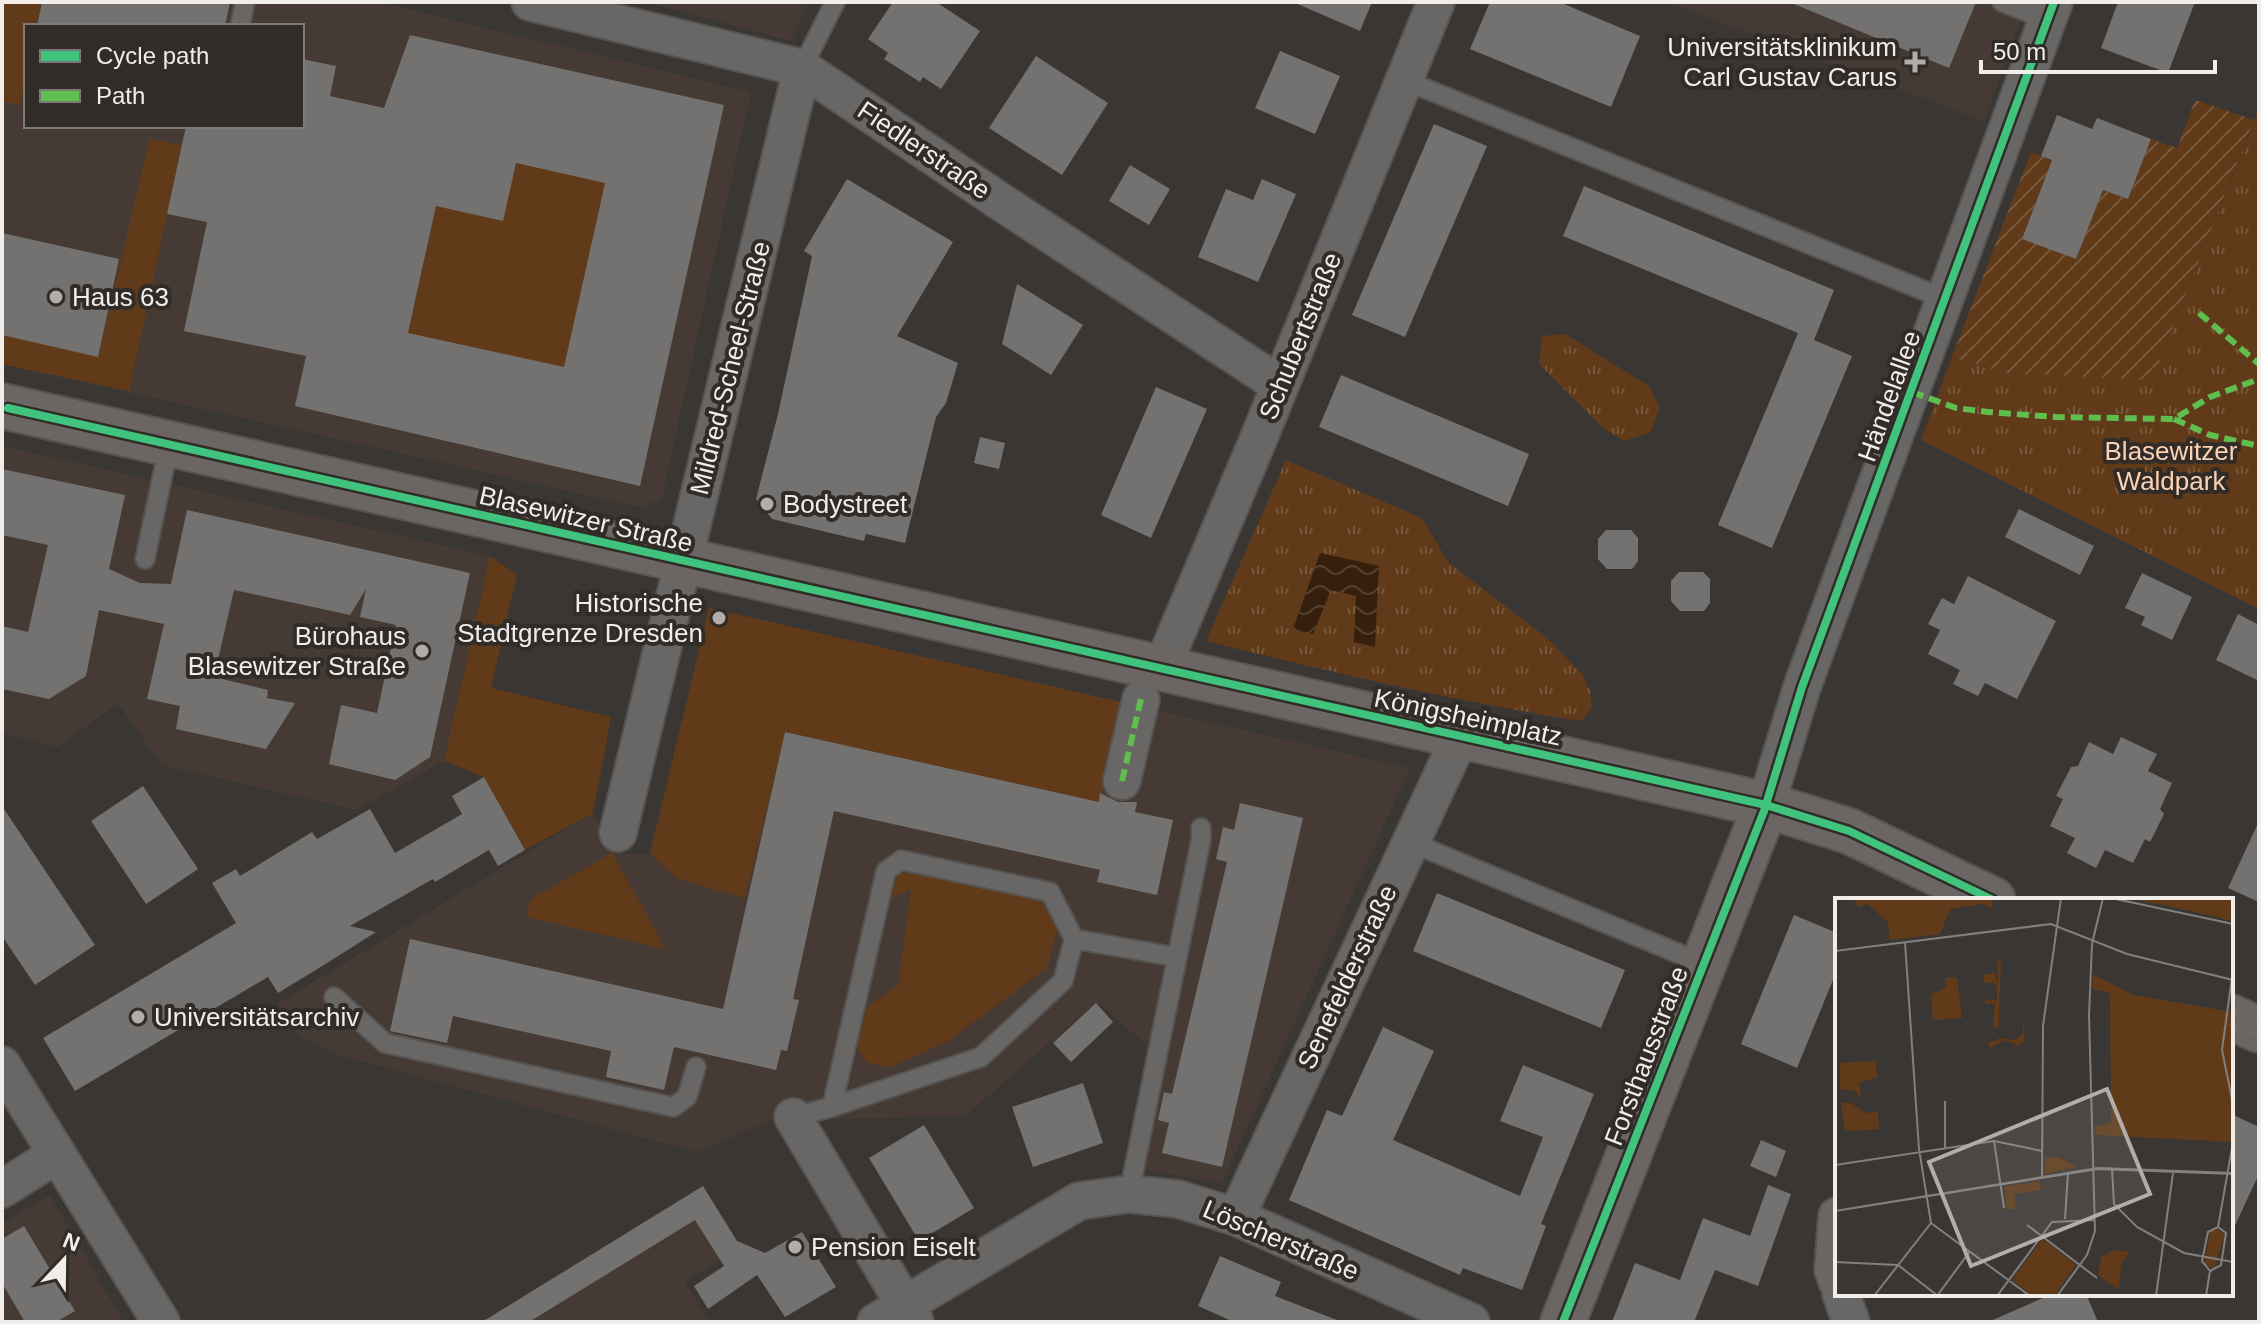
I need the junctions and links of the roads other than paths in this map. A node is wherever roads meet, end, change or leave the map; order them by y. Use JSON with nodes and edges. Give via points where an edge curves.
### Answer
{"nodes":[{"id":1,"x":245,"y":2,"type":"edge"},
{"id":2,"x":530,"y":2,"type":"edge"},
{"id":3,"x":835,"y":2,"type":"edge"},
{"id":4,"x":1436,"y":2,"type":"edge"},
{"id":5,"x":2002,"y":2,"type":"edge"},
{"id":6,"x":2051,"y":11,"type":"edge"},
{"id":7,"x":240,"y":24,"type":"edge"},
{"id":8,"x":802,"y":68,"type":"junction"},
{"id":9,"x":1404,"y":80,"type":"junction"},
{"id":10,"x":1945,"y":299,"type":"junction"},
{"id":11,"x":1280,"y":385,"type":"junction"},
{"id":12,"x":2,"y":406,"type":"edge"},
{"id":13,"x":169,"y":445,"type":"junction"},
{"id":14,"x":145,"y":559,"type":"dead end"},
{"id":15,"x":683,"y":561,"type":"junction"},
{"id":16,"x":1151,"y":684,"type":"junction"},
{"id":17,"x":1460,"y":737,"type":"junction"},
{"id":18,"x":1122,"y":781,"type":"dead end"},
{"id":19,"x":1766,"y":805,"type":"junction"},
{"id":20,"x":1201,"y":828,"type":"dead end"},
{"id":21,"x":618,"y":833,"type":"dead end"},
{"id":22,"x":1410,"y":842,"type":"junction"},
{"id":23,"x":1968,"y":895,"type":"edge"},
{"id":24,"x":1074,"y":939,"type":"junction"},
{"id":25,"x":1176,"y":957,"type":"junction"},
{"id":26,"x":1704,"y":964,"type":"junction"},
{"id":27,"x":334,"y":997,"type":"dead end"},
{"id":28,"x":2233,"y":1018,"type":"edge"},
{"id":29,"x":2259,"y":1030,"type":"edge"},
{"id":30,"x":2,"y":1065,"type":"edge"},
{"id":31,"x":696,"y":1067,"type":"dead end"},
{"id":32,"x":832,"y":1107,"type":"junction"},
{"id":33,"x":793,"y":1117,"type":"joint"},
{"id":34,"x":56,"y":1155,"type":"junction"},
{"id":35,"x":2,"y":1189,"type":"edge"},
{"id":36,"x":1129,"y":1194,"type":"junction"},
{"id":37,"x":1236,"y":1217,"type":"junction"},
{"id":38,"x":1835,"y":1243,"type":"edge"},
{"id":39,"x":1835,"y":1276,"type":"edge"},
{"id":40,"x":1842,"y":1296,"type":"edge"},
{"id":41,"x":898,"y":1316,"type":"edge"},
{"id":42,"x":161,"y":1322,"type":"edge"},
{"id":43,"x":1471,"y":1322,"type":"edge"},
{"id":44,"x":1563,"y":1322,"type":"edge"},
{"id":45,"x":1851,"y":1322,"type":"edge"}],
"edges":[{"from":1,"to":7,"type":"lane"},
{"from":2,"to":8,"type":"street","name":"Fiedlerstraße"},
{"from":3,"to":8,"type":"lane","name":"Mildred-Scheel-Straße"},
{"from":4,"to":9,"type":"street","name":"Schubertstraße"},
{"from":5,"to":6,"type":"lane"},
{"from":6,"to":10,"type":"street","name":"Händelallee"},
{"from":8,"to":11,"type":"street","name":"Fiedlerstraße"},
{"from":8,"to":15,"type":"street","name":"Mildred-Scheel-Straße"},
{"from":9,"to":10,"type":"lane"},
{"from":9,"to":11,"type":"street","name":"Schubertstraße"},
{"from":10,"to":19,"type":"street","name":"Händelallee","via":[[1802,687]]},
{"from":11,"to":16,"type":"street","name":"Schubertstraße"},
{"from":12,"to":13,"type":"street","name":"Blasewitzer Straße"},
{"from":13,"to":14,"type":"lane"},
{"from":13,"to":15,"type":"street","name":"Blasewitzer Straße"},
{"from":15,"to":16,"type":"street","name":"Blasewitzer Straße"},
{"from":15,"to":21,"type":"street","name":"Mildred-Scheel-Straße"},
{"from":16,"to":17,"type":"street","name":"Königsheimplatz"},
{"from":16,"to":18,"type":"street","name":"Schubertstraße"},
{"from":17,"to":19,"type":"street","name":"Königsheimplatz"},
{"from":17,"to":22,"type":"street","name":"Senefelderstraße"},
{"from":19,"to":23,"type":"street","name":"Königsheimplatz","via":[[1849,831]]},
{"from":19,"to":26,"type":"street","name":"Forsthausstraße"},
{"from":20,"to":25,"type":"lane"},
{"from":22,"to":26,"type":"lane"},
{"from":22,"to":37,"type":"street","name":"Senefelderstraße"},
{"from":24,"to":25,"type":"lane"},
{"from":24,"to":32,"type":"lane","via":[[1063,981],[981,1057]]},
{"from":24,"to":32,"type":"lane","via":[[1050,892],[901,860],[886,871]]},
{"from":25,"to":36,"type":"lane"},
{"from":26,"to":44,"type":"street","name":"Forsthausstraße"},
{"from":27,"to":31,"type":"lane","via":[[385,1043],[673,1107],[687,1097]]},
{"from":28,"to":29,"type":"street"},
{"from":30,"to":34,"type":"street"},
{"from":32,"to":33,"type":"lane"},
{"from":33,"to":41,"type":"street"},
{"from":34,"to":35,"type":"street"},
{"from":34,"to":42,"type":"street"},
{"from":36,"to":37,"type":"street","name":"Löscherstraße","via":[[1178,1199]]},
{"from":36,"to":41,"type":"street","name":"Löscherstraße","via":[[1079,1201]]},
{"from":37,"to":43,"type":"street","name":"Löscherstraße"},
{"from":38,"to":39,"type":"street"},
{"from":40,"to":45,"type":"street"}]}
